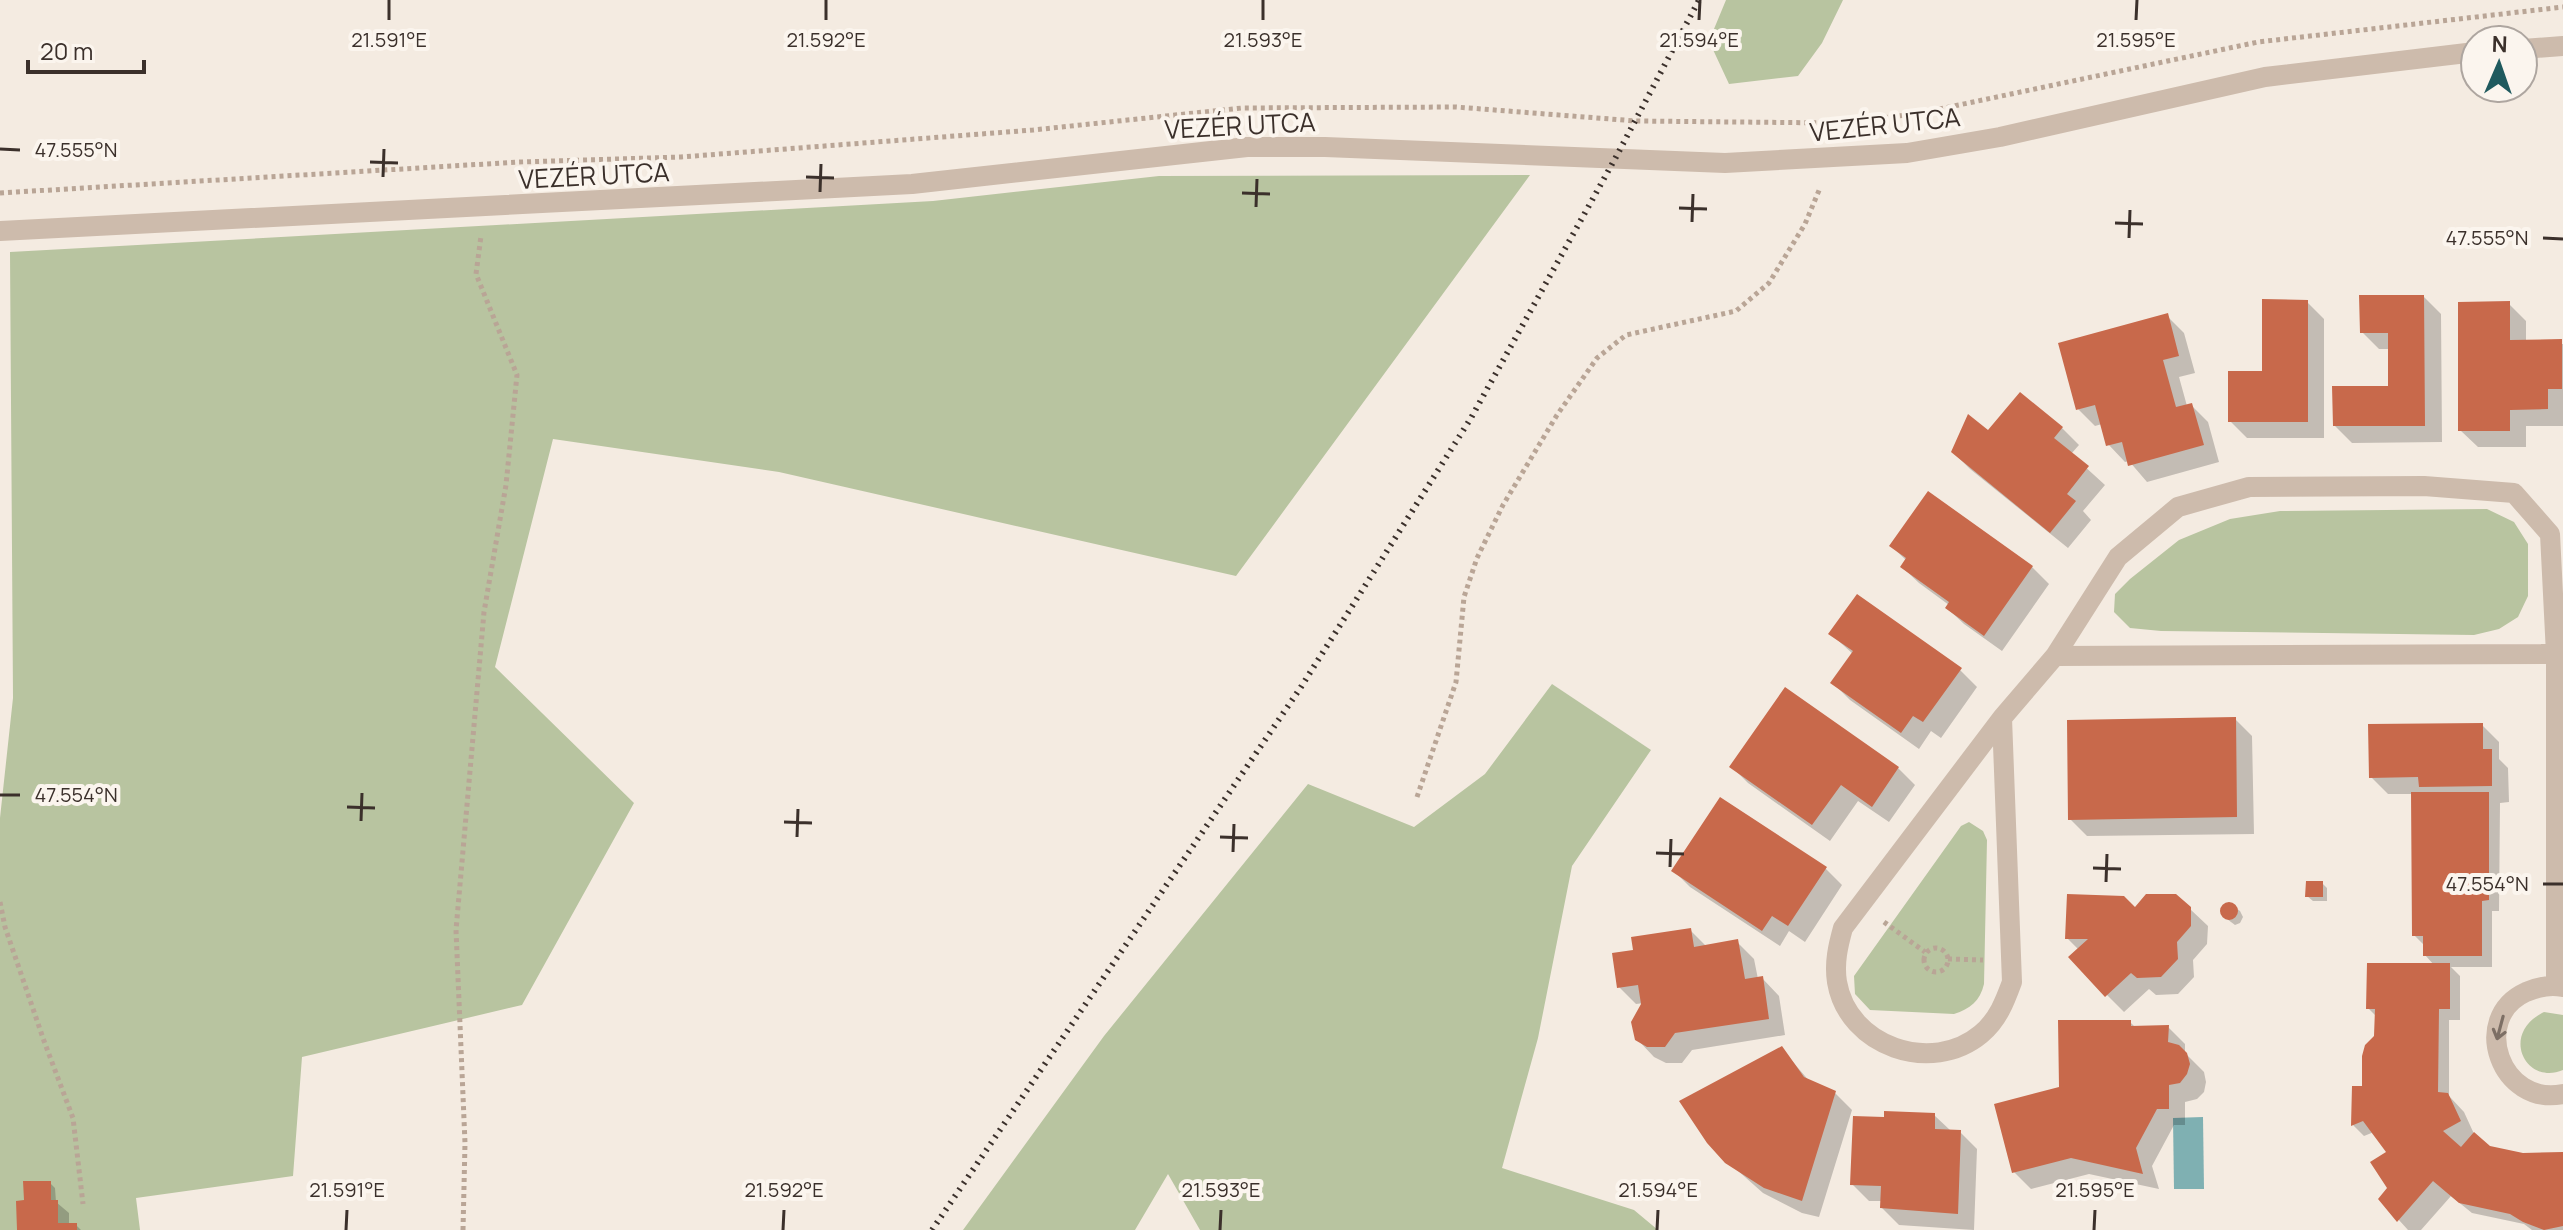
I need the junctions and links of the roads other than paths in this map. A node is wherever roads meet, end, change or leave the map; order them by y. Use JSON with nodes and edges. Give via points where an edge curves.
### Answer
{"nodes":[{"id":1,"x":2563,"y":46,"type":"edge"},
{"id":2,"x":2539,"y":48,"type":"edge"},
{"id":3,"x":2459,"y":54,"type":"edge"},
{"id":4,"x":0,"y":231,"type":"edge"},
{"id":5,"x":2560,"y":654,"type":"edge"},
{"id":6,"x":2055,"y":656,"type":"junction"},
{"id":7,"x":2002,"y":718,"type":"junction"},
{"id":8,"x":2559,"y":986,"type":"edge"},
{"id":9,"x":2563,"y":1094,"type":"edge"}],
"edges":[{"from":1,"to":2,"type":"street"},
{"from":3,"to":4,"type":"street","name":"VEZÉR UTCA","via":[[2265,77],[1907,153],[1725,163],[1247,147],[912,184]]},
{"from":5,"to":6,"type":"street"},
{"from":5,"to":6,"type":"street","via":[[2550,534],[2514,493],[2424,486],[2249,487],[2178,507],[2118,557]]},
{"from":5,"to":8,"type":"street"},
{"from":6,"to":7,"type":"street"},
{"from":7,"to":7,"type":"street","via":[[2012,982],[2001,1011],[1982,1034],[1955,1049],[1925,1054],[1895,1049],[1868,1035],[1848,1012],[1837,983],[1836,955],[1843,928]]},
{"from":8,"to":9,"type":"street","one_way":true,"via":[[2521,994],[2507,1007],[2496,1040],[2507,1074],[2520,1087],[2536,1094]]}]}
